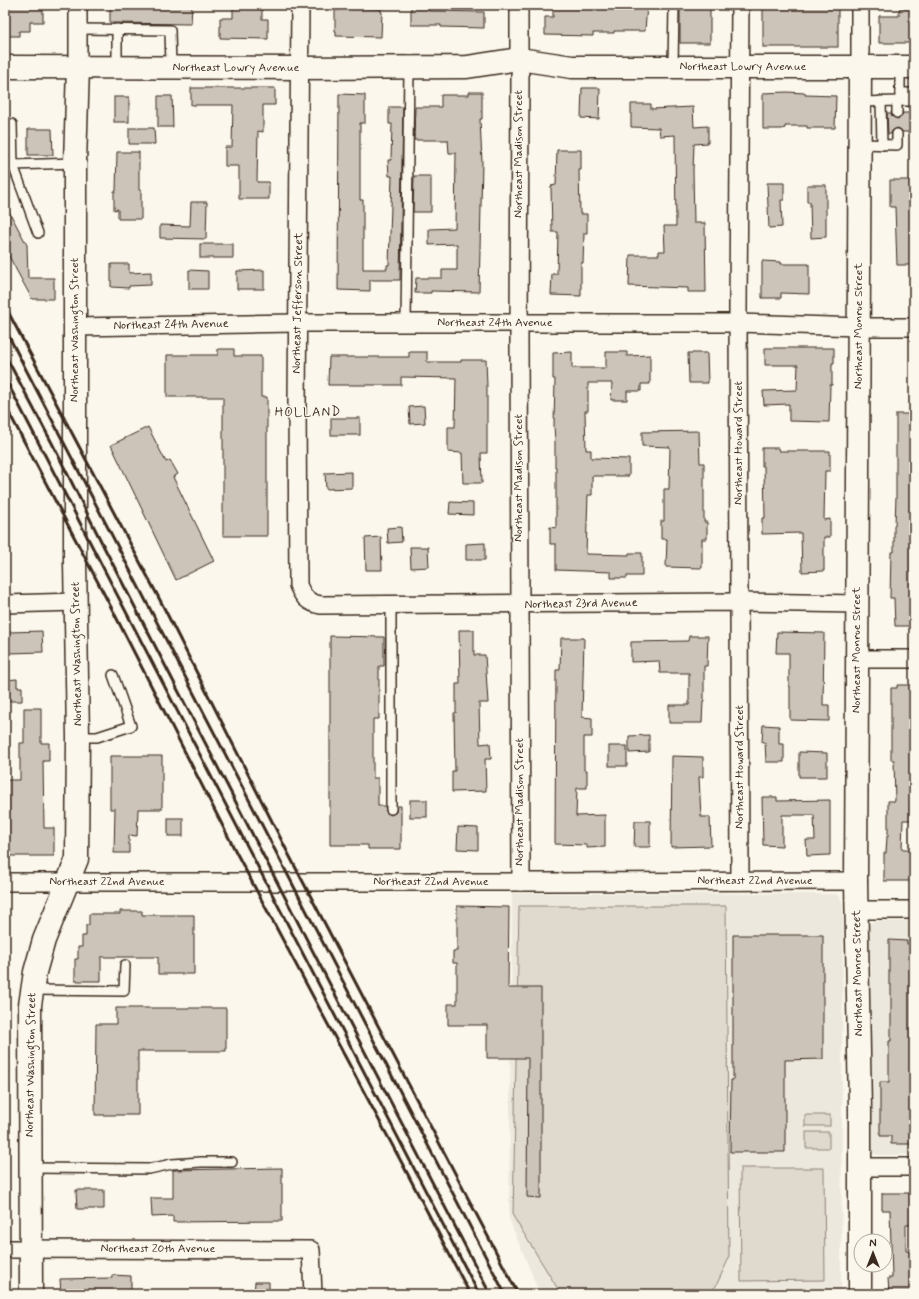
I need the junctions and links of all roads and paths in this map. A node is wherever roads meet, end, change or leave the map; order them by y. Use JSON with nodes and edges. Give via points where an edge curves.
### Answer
{"nodes":[{"id":1,"x":78,"y":5,"type":"edge"},
{"id":2,"x":300,"y":5,"type":"edge"},
{"id":3,"x":519,"y":5,"type":"edge"},
{"id":4,"x":674,"y":5,"type":"edge"},
{"id":5,"x":740,"y":5,"type":"edge"},
{"id":6,"x":860,"y":5,"type":"edge"},
{"id":7,"x":78,"y":29,"type":"junction"},
{"id":8,"x":117,"y":29,"type":"junction"},
{"id":9,"x":409,"y":66,"type":"junction"},
{"id":10,"x":5,"y":67,"type":"edge"},
{"id":11,"x":78,"y":67,"type":"junction"},
{"id":12,"x":117,"y":67,"type":"junction"},
{"id":13,"x":171,"y":67,"type":"junction"},
{"id":14,"x":519,"y":67,"type":"junction"},
{"id":15,"x":673,"y":67,"type":"junction"},
{"id":16,"x":860,"y":67,"type":"junction"},
{"id":17,"x":907,"y":67,"type":"edge"},
{"id":18,"x":300,"y":68,"type":"junction"},
{"id":19,"x":740,"y":68,"type":"junction"},
{"id":20,"x":914,"y":93,"type":"edge"},
{"id":21,"x":899,"y":99,"type":"junction"},
{"id":22,"x":914,"y":101,"type":"edge"},
{"id":23,"x":860,"y":102,"type":"junction"},
{"id":24,"x":882,"y":102,"type":"junction"},
{"id":25,"x":897,"y":113,"type":"dead end"},
{"id":26,"x":12,"y":124,"type":"dead end"},
{"id":27,"x":897,"y":134,"type":"dead end"},
{"id":28,"x":860,"y":144,"type":"junction"},
{"id":29,"x":882,"y":145,"type":"junction"},
{"id":30,"x":76,"y":163,"type":"junction"},
{"id":31,"x":13,"y":165,"type":"junction"},
{"id":32,"x":38,"y":233,"type":"dead end"},
{"id":33,"x":297,"y":323,"type":"junction"},
{"id":34,"x":406,"y":323,"type":"junction"},
{"id":35,"x":519,"y":323,"type":"junction"},
{"id":36,"x":738,"y":323,"type":"junction"},
{"id":37,"x":76,"y":327,"type":"junction"},
{"id":38,"x":859,"y":327,"type":"junction"},
{"id":39,"x":914,"y":327,"type":"edge"},
{"id":40,"x":306,"y":600,"type":"joint"},
{"id":41,"x":77,"y":602,"type":"junction"},
{"id":42,"x":740,"y":602,"type":"junction"},
{"id":43,"x":5,"y":604,"type":"edge"},
{"id":44,"x":520,"y":604,"type":"junction"},
{"id":45,"x":858,"y":604,"type":"junction"},
{"id":46,"x":391,"y":605,"type":"junction"},
{"id":47,"x":857,"y":659,"type":"junction"},
{"id":48,"x":914,"y":659,"type":"edge"},
{"id":49,"x":113,"y":675,"type":"dead end"},
{"id":50,"x":78,"y":737,"type":"junction"},
{"id":51,"x":392,"y":809,"type":"dead end"},
{"id":52,"x":740,"y":881,"type":"junction"},
{"id":53,"x":856,"y":881,"type":"junction"},
{"id":54,"x":5,"y":882,"type":"edge"},
{"id":55,"x":67,"y":882,"type":"junction"},
{"id":56,"x":521,"y":882,"type":"junction"},
{"id":57,"x":857,"y":910,"type":"junction"},
{"id":58,"x":914,"y":910,"type":"edge"},
{"id":59,"x":124,"y":965,"type":"dead end"},
{"id":60,"x":31,"y":990,"type":"junction"},
{"id":61,"x":232,"y":1162,"type":"dead end"},
{"id":62,"x":860,"y":1166,"type":"junction"},
{"id":63,"x":914,"y":1166,"type":"edge"},
{"id":64,"x":31,"y":1168,"type":"junction"},
{"id":65,"x":5,"y":1249,"type":"edge"},
{"id":66,"x":31,"y":1249,"type":"junction"},
{"id":67,"x":31,"y":1294,"type":"edge"},
{"id":68,"x":313,"y":1294,"type":"edge"},
{"id":69,"x":860,"y":1294,"type":"edge"}],
"edges":[{"from":1,"to":7,"type":"street","name":"Northeast Washington Street"},
{"from":2,"to":18,"type":"street","name":"Northeast Jefferson Street"},
{"from":3,"to":14,"type":"street","name":"Northeast Madison Street"},
{"from":4,"to":15,"type":"lane"},
{"from":5,"to":19,"type":"street","name":"Northeast Howard Street"},
{"from":6,"to":16,"type":"street","name":"Northeast Monroe Street"},
{"from":7,"to":8,"type":"lane"},
{"from":7,"to":11,"type":"street","name":"Northeast Washington Street"},
{"from":8,"to":12,"type":"lane"},
{"from":8,"to":13,"type":"lane","via":[[170,30]]},
{"from":9,"to":14,"type":"street","name":"Northeast Lowry Avenue"},
{"from":9,"to":18,"type":"street","name":"Northeast Lowry Avenue"},
{"from":9,"to":34,"type":"lane"},
{"from":10,"to":11,"type":"street","name":"Northeast Lowry Avenue"},
{"from":11,"to":12,"type":"street","name":"Northeast Lowry Avenue"},
{"from":11,"to":30,"type":"street","name":"Northeast Washington Street"},
{"from":12,"to":13,"type":"street","name":"Northeast Lowry Avenue"},
{"from":13,"to":18,"type":"street","name":"Northeast Lowry Avenue"},
{"from":14,"to":15,"type":"street","name":"Northeast Lowry Avenue"},
{"from":14,"to":35,"type":"street","name":"Northeast Madison Street"},
{"from":15,"to":19,"type":"street","name":"Northeast Lowry Avenue"},
{"from":16,"to":17,"type":"street","name":"Northeast Lowry Avenue"},
{"from":16,"to":19,"type":"street","name":"Northeast Lowry Avenue"},
{"from":16,"to":23,"type":"street","name":"Northeast Monroe Street"},
{"from":17,"to":21,"type":"lane"},
{"from":18,"to":33,"type":"street","name":"Northeast Jefferson Street"},
{"from":19,"to":36,"type":"street","name":"Northeast Howard Street"},
{"from":20,"to":21,"type":"lane"},
{"from":21,"to":22,"type":"lane"},
{"from":21,"to":24,"type":"lane"},
{"from":21,"to":25,"type":"lane"},
{"from":23,"to":24,"type":"lane"},
{"from":23,"to":28,"type":"street","name":"Northeast Monroe Street"},
{"from":24,"to":29,"type":"lane"},
{"from":26,"to":31,"type":"lane"},
{"from":27,"to":29,"type":"lane","via":[[897,145]]},
{"from":28,"to":29,"type":"lane"},
{"from":28,"to":38,"type":"street","name":"Northeast Monroe Street"},
{"from":30,"to":31,"type":"lane"},
{"from":30,"to":37,"type":"street","name":"Northeast Washington Street"},
{"from":31,"to":32,"type":"lane"},
{"from":33,"to":34,"type":"street","name":"Northeast 24th Avenue"},
{"from":33,"to":37,"type":"street","name":"Northeast 24th Avenue"},
{"from":33,"to":40,"type":"street","name":"Northeast Jefferson Street","via":[[298,585]]},
{"from":34,"to":35,"type":"street","name":"Northeast 24th Avenue"},
{"from":35,"to":36,"type":"street","name":"Northeast 24th Avenue"},
{"from":35,"to":44,"type":"street","name":"Northeast Madison Street"},
{"from":36,"to":38,"type":"street","name":"Northeast 24th Avenue"},
{"from":36,"to":42,"type":"street","name":"Northeast Howard Street"},
{"from":37,"to":41,"type":"street","name":"Northeast Washington Street"},
{"from":38,"to":39,"type":"street","name":"Northeast 24th Avenue"},
{"from":38,"to":45,"type":"street","name":"Northeast Monroe Street"},
{"from":40,"to":46,"type":"street","name":"Northeast 23rd Avenue","via":[[321,605]]},
{"from":41,"to":43,"type":"street"},
{"from":41,"to":50,"type":"street","name":"Northeast Washington Street"},
{"from":42,"to":44,"type":"street","name":"Northeast 23rd Avenue"},
{"from":42,"to":45,"type":"street","name":"Northeast 23rd Avenue"},
{"from":42,"to":52,"type":"street","name":"Northeast Howard Street"},
{"from":44,"to":46,"type":"street","name":"Northeast 23rd Avenue"},
{"from":44,"to":56,"type":"street","name":"Northeast Madison Street"},
{"from":45,"to":47,"type":"street","name":"Northeast Monroe Street"},
{"from":46,"to":51,"type":"lane"},
{"from":47,"to":48,"type":"street"},
{"from":47,"to":53,"type":"street","name":"Northeast Monroe Street"},
{"from":49,"to":50,"type":"lane","via":[[131,726],[97,737]]},
{"from":50,"to":55,"type":"street","name":"Northeast Washington Street","via":[[77,859]]},
{"from":52,"to":53,"type":"street","name":"Northeast 22nd Avenue"},
{"from":52,"to":56,"type":"street","name":"Northeast 22nd Avenue"},
{"from":53,"to":57,"type":"street","name":"Northeast Monroe Street"},
{"from":54,"to":55,"type":"street","name":"Northeast 22nd Avenue"},
{"from":55,"to":56,"type":"street","name":"Northeast 22nd Avenue"},
{"from":55,"to":60,"type":"street","name":"Northeast Washington Street","via":[[44,940]]},
{"from":57,"to":58,"type":"street"},
{"from":57,"to":62,"type":"street","name":"Northeast Monroe Street"},
{"from":59,"to":60,"type":"lane","via":[[124,992]]},
{"from":60,"to":64,"type":"street","name":"Northeast Washington Street"},
{"from":61,"to":64,"type":"lane","via":[[172,1164],[149,1169]]},
{"from":62,"to":63,"type":"street"},
{"from":62,"to":69,"type":"street","name":"Northeast Monroe Street"},
{"from":64,"to":66,"type":"street","name":"Northeast Washington Street"},
{"from":65,"to":66,"type":"street","name":"Northeast 20th Avenue"},
{"from":66,"to":67,"type":"street","name":"Northeast Washington Street"},
{"from":66,"to":68,"type":"street","name":"Northeast 20th Avenue","via":[[311,1250]]}]}
